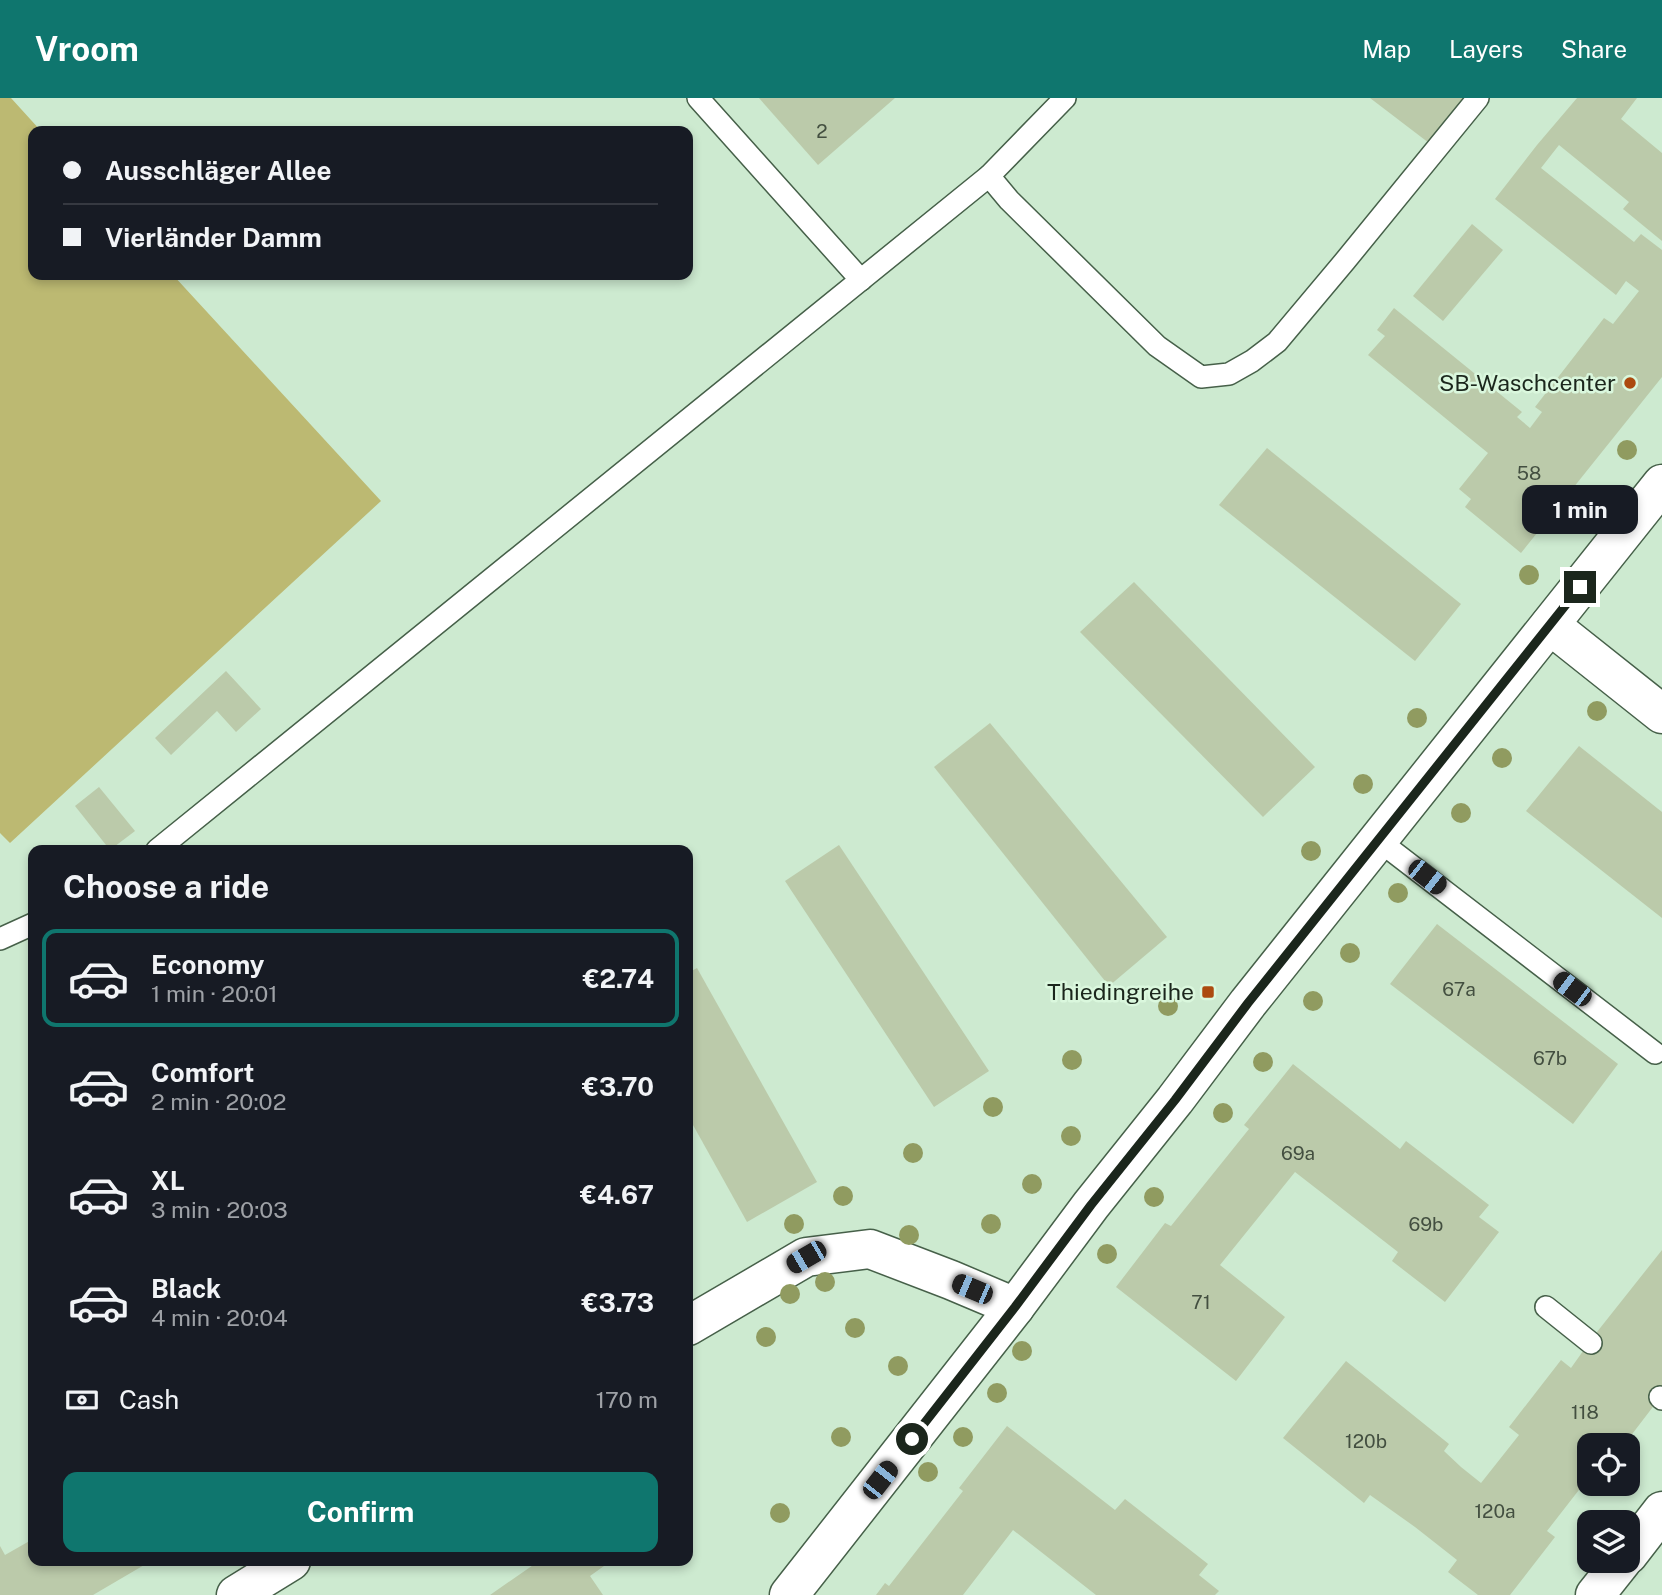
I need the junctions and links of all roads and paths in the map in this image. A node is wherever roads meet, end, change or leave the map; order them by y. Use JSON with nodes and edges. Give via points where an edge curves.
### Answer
{"nodes":[{"id":1,"x":698,"y":98,"type":"edge"},
{"id":2,"x":1065,"y":98,"type":"edge"},
{"id":3,"x":1478,"y":98,"type":"edge"},
{"id":4,"x":989,"y":176,"type":"junction"},
{"id":5,"x":861,"y":280,"type":"junction"},
{"id":6,"x":1662,"y":484,"type":"edge"},
{"id":7,"x":1550,"y":625,"type":"junction"},
{"id":8,"x":1662,"y":714,"type":"edge"},
{"id":9,"x":1378,"y":840,"type":"junction"},
{"id":10,"x":163,"y":845,"type":"edge"},
{"id":11,"x":28,"y":926,"type":"edge"},
{"id":12,"x":0,"y":939,"type":"edge"},
{"id":13,"x":1655,"y":1053,"type":"dead end"},
{"id":14,"x":1015,"y":1307,"type":"junction"},
{"id":15,"x":1546,"y":1307,"type":"dead end"},
{"id":16,"x":693,"y":1323,"type":"edge"},
{"id":17,"x":1591,"y":1343,"type":"dead end"},
{"id":18,"x":1662,"y":1511,"type":"edge"},
{"id":19,"x":1640,"y":1539,"type":"edge"},
{"id":20,"x":283,"y":1566,"type":"edge"},
{"id":21,"x":1612,"y":1573,"type":"edge"},
{"id":22,"x":236,"y":1595,"type":"edge"},
{"id":23,"x":789,"y":1595,"type":"edge"},
{"id":24,"x":1595,"y":1595,"type":"edge"}],
"edges":[{"from":1,"to":5,"type":"lane"},
{"from":2,"to":4,"type":"lane"},
{"from":3,"to":4,"type":"lane","via":[[1276,342],[1229,374],[1201,377],[1157,346]]},
{"from":4,"to":5,"type":"lane"},
{"from":5,"to":10,"type":"lane"},
{"from":6,"to":7,"type":"street"},
{"from":7,"to":8,"type":"street"},
{"from":7,"to":9,"type":"street"},
{"from":9,"to":13,"type":"lane"},
{"from":9,"to":14,"type":"street"},
{"from":11,"to":12,"type":"lane"},
{"from":14,"to":16,"type":"street","via":[[870,1249],[806,1257]]},
{"from":14,"to":23,"type":"street"},
{"from":15,"to":17,"type":"lane"},
{"from":18,"to":19,"type":"street"},
{"from":20,"to":22,"type":"street"},
{"from":21,"to":24,"type":"street"}]}
